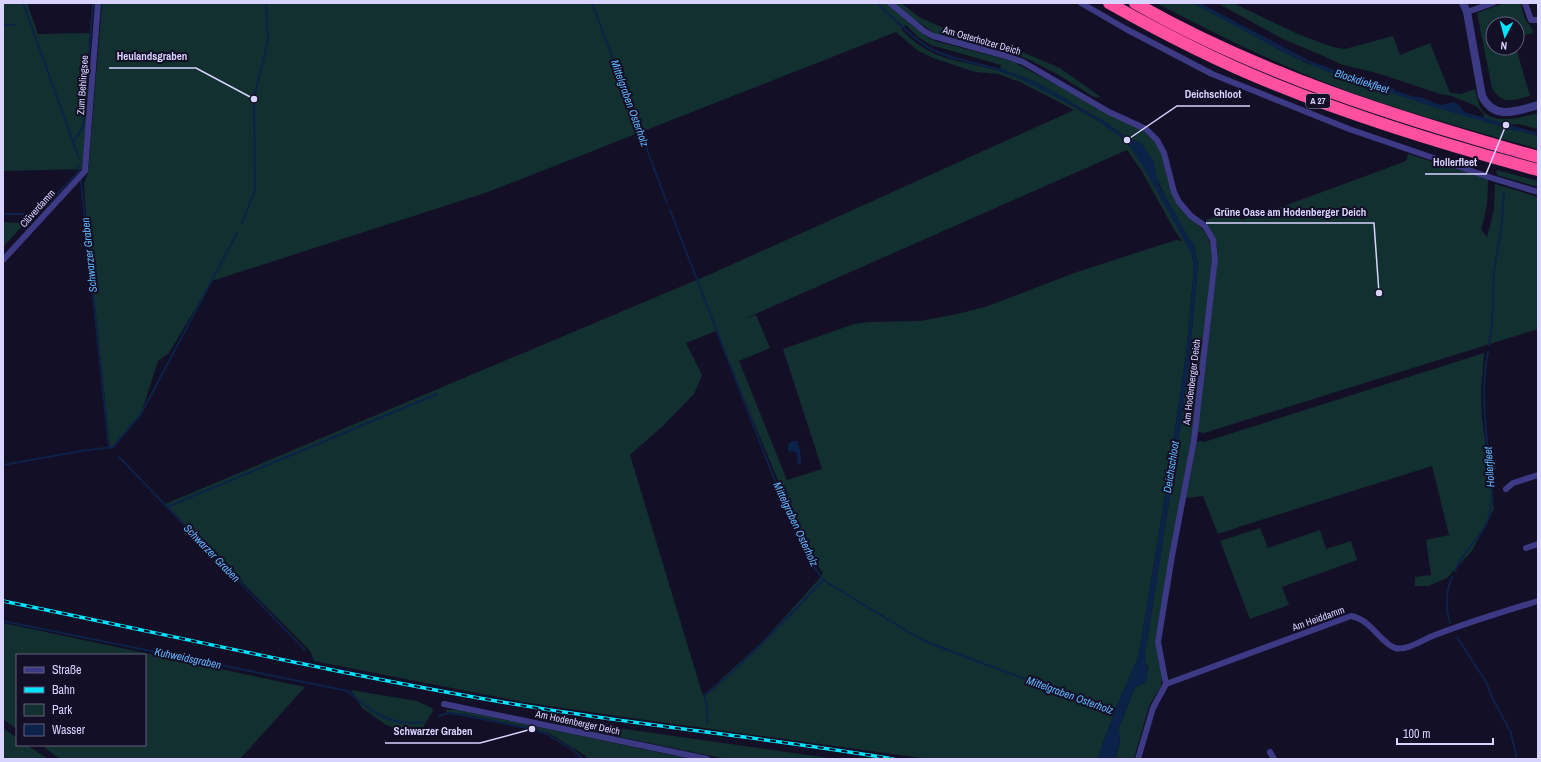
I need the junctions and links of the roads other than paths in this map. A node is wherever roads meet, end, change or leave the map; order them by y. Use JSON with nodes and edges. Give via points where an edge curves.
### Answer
{"nodes":[{"id":1,"x":98,"y":3,"type":"edge"},
{"id":2,"x":890,"y":3,"type":"edge"},
{"id":3,"x":1081,"y":3,"type":"edge"},
{"id":4,"x":1109,"y":3,"type":"edge"},
{"id":5,"x":1135,"y":3,"type":"edge"},
{"id":6,"x":1463,"y":3,"type":"edge"},
{"id":7,"x":1493,"y":3,"type":"edge"},
{"id":8,"x":1525,"y":3,"type":"edge"},
{"id":9,"x":1467,"y":12,"type":"junction"},
{"id":10,"x":1538,"y":20,"type":"edge"},
{"id":11,"x":1538,"y":105,"type":"edge"},
{"id":12,"x":1135,"y":124,"type":"joint"},
{"id":13,"x":1538,"y":157,"type":"edge"},
{"id":14,"x":86,"y":169,"type":"joint"},
{"id":15,"x":1538,"y":170,"type":"edge"},
{"id":16,"x":1538,"y":192,"type":"edge"},
{"id":17,"x":3,"y":260,"type":"edge"},
{"id":18,"x":1538,"y":475,"type":"edge"},
{"id":19,"x":1506,"y":489,"type":"dead end"},
{"id":20,"x":1538,"y":544,"type":"edge"},
{"id":21,"x":1526,"y":548,"type":"dead end"},
{"id":22,"x":1538,"y":601,"type":"edge"},
{"id":23,"x":1166,"y":684,"type":"junction"},
{"id":24,"x":444,"y":704,"type":"dead end"},
{"id":25,"x":1270,"y":752,"type":"dead end"},
{"id":26,"x":708,"y":759,"type":"edge"},
{"id":27,"x":1138,"y":759,"type":"edge"},
{"id":28,"x":1274,"y":759,"type":"edge"}],
"edges":[{"from":1,"to":14,"type":"street","name":"Zum Behlingsee"},
{"from":2,"to":12,"type":"street","name":"Am Osterholzer Deich","via":[[934,36],[1024,62],[1109,112]]},
{"from":3,"to":16,"type":"street","via":[[1126,30],[1218,77],[1356,132]]},
{"from":4,"to":15,"type":"highway","number":"A 27","via":[[1224,62],[1323,103],[1424,138]]},
{"from":5,"to":13,"type":"highway","number":"A 27","via":[[1188,32],[1327,92],[1432,127]]},
{"from":6,"to":9,"type":"street"},
{"from":7,"to":9,"type":"street"},
{"from":8,"to":10,"type":"street","via":[[1531,20]]},
{"from":9,"to":11,"type":"street","via":[[1482,96],[1486,103],[1495,110],[1505,113]]},
{"from":12,"to":23,"type":"street","name":"Am Hodenberger Deich","via":[[1157,140],[1164,153],[1174,192],[1191,216],[1205,226],[1213,240],[1215,259],[1194,440],[1158,642]]},
{"from":14,"to":17,"type":"street","name":"Clüverdamm"},
{"from":18,"to":19,"type":"street","via":[[1513,483]]},
{"from":20,"to":21,"type":"street"},
{"from":22,"to":23,"type":"street","name":"Am Heiddamm","via":[[1462,625],[1402,649],[1390,645],[1370,626],[1351,616]]},
{"from":23,"to":27,"type":"street","via":[[1153,708]]},
{"from":24,"to":26,"type":"street","name":"Am Hodenberger Deich"},
{"from":25,"to":28,"type":"street"}]}
